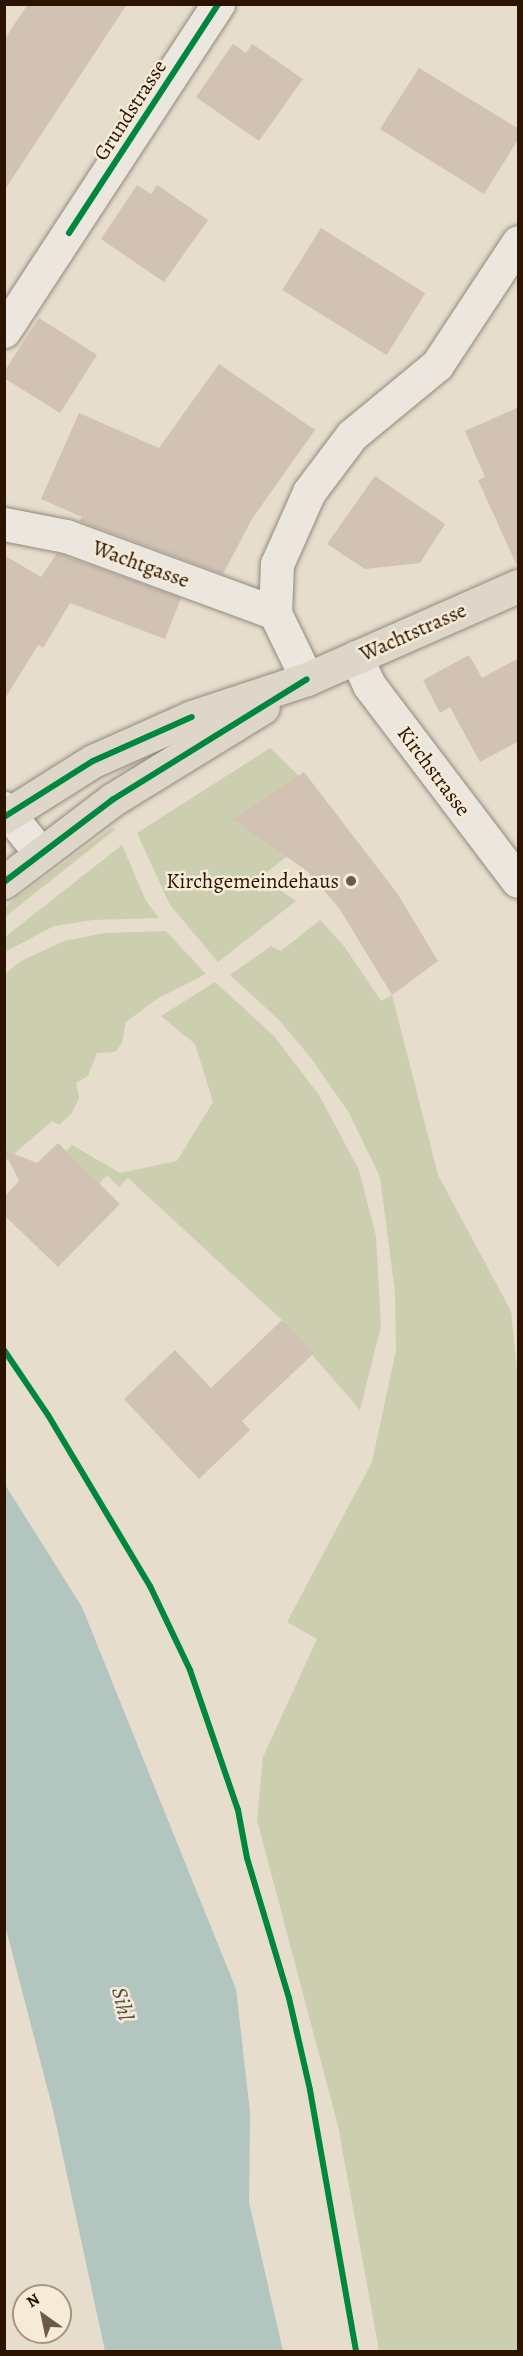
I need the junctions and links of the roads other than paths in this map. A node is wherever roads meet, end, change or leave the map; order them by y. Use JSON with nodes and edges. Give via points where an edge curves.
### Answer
{"nodes":[{"id":1,"x":218,"y":4,"type":"edge"},
{"id":2,"x":519,"y":242,"type":"edge"},
{"id":3,"x":4,"y":331,"type":"edge"},
{"id":4,"x":4,"y":524,"type":"edge"},
{"id":5,"x":519,"y":586,"type":"edge"},
{"id":6,"x":275,"y":613,"type":"junction"},
{"id":7,"x":356,"y":657,"type":"junction"},
{"id":8,"x":308,"y":679,"type":"junction"},
{"id":9,"x":6,"y":813,"type":"edge"},
{"id":10,"x":40,"y":853,"type":"junction"},
{"id":11,"x":4,"y":882,"type":"edge"},
{"id":12,"x":519,"y":882,"type":"edge"}],
"edges":[{"from":1,"to":3,"type":"street","name":"Grundstrasse"},
{"from":2,"to":6,"type":"street","via":[[437,365],[351,435],[309,492],[277,564]]},
{"from":4,"to":6,"type":"street","name":"Wachtgasse","via":[[66,536]]},
{"from":5,"to":7,"type":"main road","name":"Wachtstrasse"},
{"from":6,"to":8,"type":"street"},
{"from":7,"to":8,"type":"main road","name":"Wachtstrasse"},
{"from":7,"to":12,"type":"street","name":"Kirchstrasse","via":[[369,686]]},
{"from":8,"to":9,"type":"main road","name":"Wachtstrasse","via":[[192,717],[103,757]]},
{"from":8,"to":10,"type":"main road","name":"Wachtstrasse","via":[[112,800]]},
{"from":9,"to":10,"type":"street"},
{"from":10,"to":11,"type":"main road","name":"Wachtstrasse"}]}
